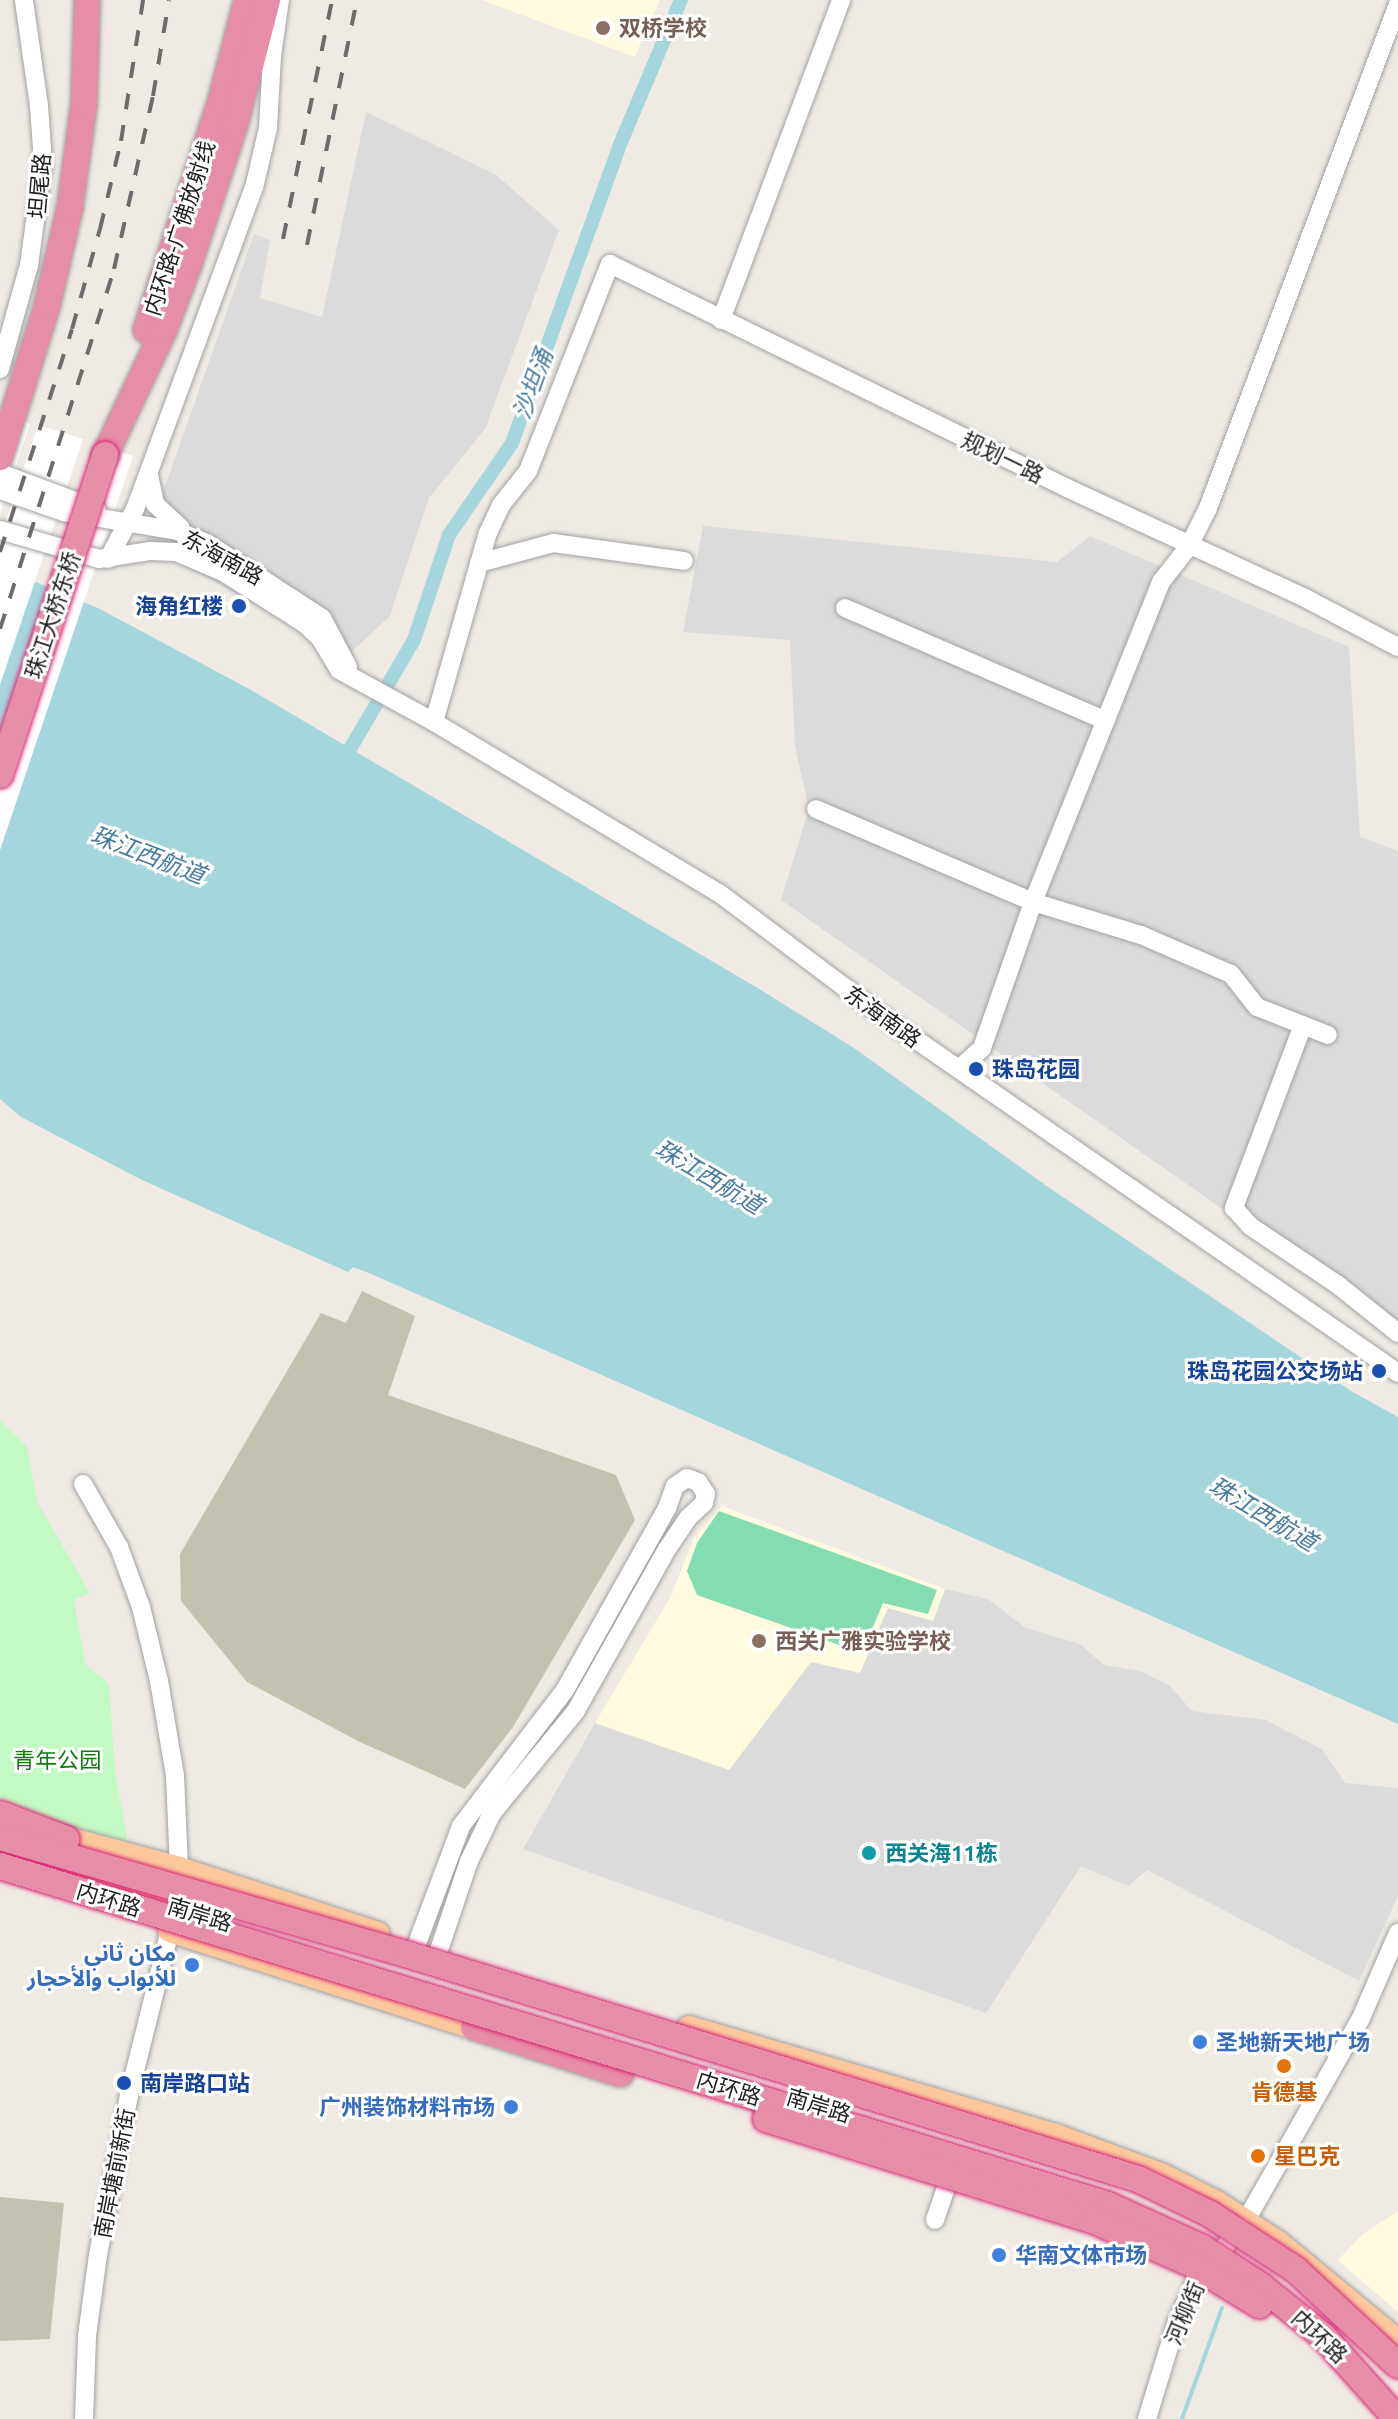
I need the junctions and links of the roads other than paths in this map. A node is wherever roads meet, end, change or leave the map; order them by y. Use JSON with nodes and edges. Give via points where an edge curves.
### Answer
{"nodes":[{"id":1,"x":24,"y":0,"type":"edge"},
{"id":2,"x":69,"y":0,"type":"edge"},
{"id":3,"x":87,"y":0,"type":"edge"},
{"id":4,"x":247,"y":0,"type":"edge"},
{"id":5,"x":267,"y":0,"type":"edge"},
{"id":6,"x":280,"y":0,"type":"edge"},
{"id":7,"x":841,"y":0,"type":"edge"},
{"id":8,"x":1398,"y":4,"type":"edge"},
{"id":9,"x":70,"y":207,"type":"junction"},
{"id":10,"x":721,"y":320,"type":"junction"},
{"id":11,"x":0,"y":369,"type":"edge"},
{"id":12,"x":105,"y":455,"type":"junction"},
{"id":13,"x":0,"y":457,"type":"edge"},
{"id":14,"x":149,"y":472,"type":"junction"},
{"id":15,"x":0,"y":473,"type":"edge"},
{"id":16,"x":0,"y":490,"type":"edge"},
{"id":17,"x":130,"y":521,"type":"junction"},
{"id":18,"x":0,"y":530,"type":"edge"},
{"id":19,"x":193,"y":536,"type":"junction"},
{"id":20,"x":1189,"y":546,"type":"junction"},
{"id":21,"x":108,"y":559,"type":"junction"},
{"id":22,"x":684,"y":561,"type":"dead end"},
{"id":23,"x":479,"y":563,"type":"junction"},
{"id":24,"x":845,"y":608,"type":"dead end"},
{"id":25,"x":1398,"y":647,"type":"edge"},
{"id":26,"x":362,"y":684,"type":"junction"},
{"id":27,"x":1106,"y":721,"type":"junction"},
{"id":28,"x":434,"y":722,"type":"junction"},
{"id":29,"x":0,"y":775,"type":"edge"},
{"id":30,"x":816,"y":809,"type":"dead end"},
{"id":31,"x":1033,"y":902,"type":"junction"},
{"id":32,"x":1303,"y":1025,"type":"junction"},
{"id":33,"x":1328,"y":1035,"type":"dead end"},
{"id":34,"x":959,"y":1069,"type":"junction"},
{"id":35,"x":1398,"y":1333,"type":"edge"},
{"id":36,"x":1398,"y":1373,"type":"edge"},
{"id":37,"x":83,"y":1484,"type":"dead end"},
{"id":38,"x":0,"y":1814,"type":"edge"},
{"id":39,"x":0,"y":1821,"type":"edge"},
{"id":40,"x":0,"y":1834,"type":"edge"},
{"id":41,"x":0,"y":1853,"type":"edge"},
{"id":42,"x":0,"y":1866,"type":"edge"},
{"id":43,"x":179,"y":1869,"type":"junction"},
{"id":44,"x":73,"y":1875,"type":"junction"},
{"id":45,"x":0,"y":1880,"type":"edge"},
{"id":46,"x":142,"y":1902,"type":"junction"},
{"id":47,"x":105,"y":1908,"type":"junction"},
{"id":48,"x":170,"y":1930,"type":"junction"},
{"id":49,"x":1398,"y":1933,"type":"edge"},
{"id":50,"x":420,"y":1951,"type":"junction"},
{"id":51,"x":519,"y":2013,"type":"junction"},
{"id":52,"x":474,"y":2027,"type":"junction"},
{"id":53,"x":761,"y":2087,"type":"junction"},
{"id":54,"x":792,"y":2114,"type":"junction"},
{"id":55,"x":955,"y":2160,"type":"junction"},
{"id":56,"x":1184,"y":2208,"type":"junction"},
{"id":57,"x":935,"y":2220,"type":"dead end"},
{"id":58,"x":1227,"y":2241,"type":"junction"},
{"id":59,"x":1273,"y":2283,"type":"junction"},
{"id":60,"x":1398,"y":2342,"type":"edge"},
{"id":61,"x":1398,"y":2365,"type":"edge"},
{"id":62,"x":1398,"y":2376,"type":"edge"},
{"id":63,"x":1363,"y":2377,"type":"junction"},
{"id":64,"x":1398,"y":2403,"type":"edge"},
{"id":65,"x":84,"y":2419,"type":"edge"},
{"id":66,"x":1147,"y":2419,"type":"edge"},
{"id":67,"x":1382,"y":2419,"type":"edge"},
{"id":68,"x":1397,"y":2419,"type":"edge"}],
"edges":[{"from":1,"to":11,"type":"street","name":"坦尾路","via":[[43,163],[29,265]]},
{"from":2,"to":9,"type":"highway"},
{"from":3,"to":9,"type":"highway","via":[[84,104]]},
{"from":4,"to":12,"type":"highway","name":"内环路-广佛放射线","via":[[221,100]]},
{"from":5,"to":12,"type":"highway","via":[[239,112],[189,264]]},
{"from":6,"to":14,"type":"street","via":[[268,128],[254,188]]},
{"from":7,"to":10,"type":"street"},
{"from":8,"to":20,"type":"street","via":[[1208,508]]},
{"from":9,"to":13,"type":"highway","via":[[47,306]]},
{"from":10,"to":20,"type":"street","name":"规划一路"},
{"from":10,"to":23,"type":"street","name":"规划一路","via":[[610,264],[528,471],[494,518]]},
{"from":12,"to":29,"type":"highway","name":"珠江大桥东桥","bridge":true},
{"from":14,"to":17,"type":"street"},
{"from":14,"to":19,"type":"street","via":[[155,504]]},
{"from":15,"to":17,"type":"street"},
{"from":16,"to":17,"type":"street","name":"东海南路","via":[[64,512]]},
{"from":17,"to":19,"type":"street","name":"东海南路"},
{"from":17,"to":21,"type":"street"},
{"from":18,"to":21,"type":"street","name":"东海南路"},
{"from":19,"to":26,"type":"street","name":"东海南路","via":[[322,618]]},
{"from":20,"to":25,"type":"street","name":"规划一路"},
{"from":20,"to":27,"type":"street","via":[[1161,582]]},
{"from":21,"to":26,"type":"street","name":"东海南路","via":[[150,551],[176,552],[205,562],[305,624],[339,670]]},
{"from":22,"to":23,"type":"street","via":[[553,543]]},
{"from":23,"to":28,"type":"street"},
{"from":24,"to":27,"type":"street"},
{"from":26,"to":28,"type":"street","name":"东海南路"},
{"from":27,"to":31,"type":"street"},
{"from":28,"to":34,"type":"street","name":"东海南路","via":[[719,893]]},
{"from":30,"to":31,"type":"street"},
{"from":31,"to":32,"type":"street","via":[[1141,935],[1231,974],[1257,1007]]},
{"from":31,"to":34,"type":"street","via":[[982,1048]]},
{"from":32,"to":33,"type":"street"},
{"from":32,"to":35,"type":"street","via":[[1234,1208],[1250,1226]]},
{"from":34,"to":36,"type":"street","name":"东海南路"},
{"from":37,"to":43,"type":"street","via":[[119,1547],[141,1607],[175,1776]]},
{"from":38,"to":50,"type":"highway","bridge":true},
{"from":39,"to":43,"type":"main road"},
{"from":40,"to":50,"type":"highway","name":"内环路","bridge":true},
{"from":40,"to":56,"type":"main road","name":"南岸路","via":[[1080,2168]]},
{"from":41,"to":44,"type":"main road","name":"南岸路"},
{"from":42,"to":46,"type":"highway","name":"内环路","bridge":true},
{"from":43,"to":50,"type":"main road"},
{"from":44,"to":46,"type":"main road","name":"南岸路"},
{"from":44,"to":47,"type":"main road"},
{"from":45,"to":46,"type":"highway","bridge":true},
{"from":45,"to":47,"type":"main road"},
{"from":46,"to":48,"type":"main road"},
{"from":46,"to":51,"type":"main road","name":"南岸路"},
{"from":46,"to":63,"type":"highway","name":"内环路","bridge":true,"via":[[1108,2205],[1234,2267],[1302,2318]]},
{"from":47,"to":48,"type":"main road"},
{"from":48,"to":52,"type":"main road"},
{"from":48,"to":65,"type":"street","name":"南岸塘前新街","via":[[129,2095],[98,2255],[87,2336]]},
{"from":49,"to":58,"type":"street","name":"河柳街","via":[[1361,2018]]},
{"from":50,"to":50,"type":"street","via":[[492,1813],[575,1712],[667,1549],[704,1503],[706,1494],[698,1482],[687,1478],[675,1486],[565,1690],[461,1826]]},
{"from":50,"to":56,"type":"main road","via":[[1053,2135],[1135,2164]]},
{"from":50,"to":61,"type":"highway","name":"内环路","bridge":true,"via":[[1138,2179],[1210,2214],[1276,2255]]},
{"from":51,"to":52,"type":"main road"},
{"from":51,"to":53,"type":"main road","name":"南岸路"},
{"from":52,"to":54,"type":"main road","via":[[527,2036]]},
{"from":52,"to":63,"type":"highway","bridge":true,"via":[[1093,2220],[1192,2264]]},
{"from":53,"to":54,"type":"main road"},
{"from":53,"to":56,"type":"main road","name":"南岸路","via":[[1082,2185]]},
{"from":54,"to":55,"type":"main road"},
{"from":55,"to":57,"type":"street"},
{"from":55,"to":58,"type":"main road","via":[[1122,2216]]},
{"from":56,"to":58,"type":"main road"},
{"from":56,"to":58,"type":"main road","name":"南岸路"},
{"from":58,"to":59,"type":"main road","name":"南岸路"},
{"from":58,"to":60,"type":"main road","via":[[1329,2281]]},
{"from":58,"to":66,"type":"street","name":"河柳街","via":[[1193,2286],[1177,2321]]},
{"from":59,"to":62,"type":"main road","name":"南岸路","via":[[1350,2327]]},
{"from":59,"to":64,"type":"main road","name":"南岸路","via":[[1334,2332]]},
{"from":59,"to":67,"type":"main road"},
{"from":63,"to":68,"type":"highway","name":"内环路","bridge":true}]}
